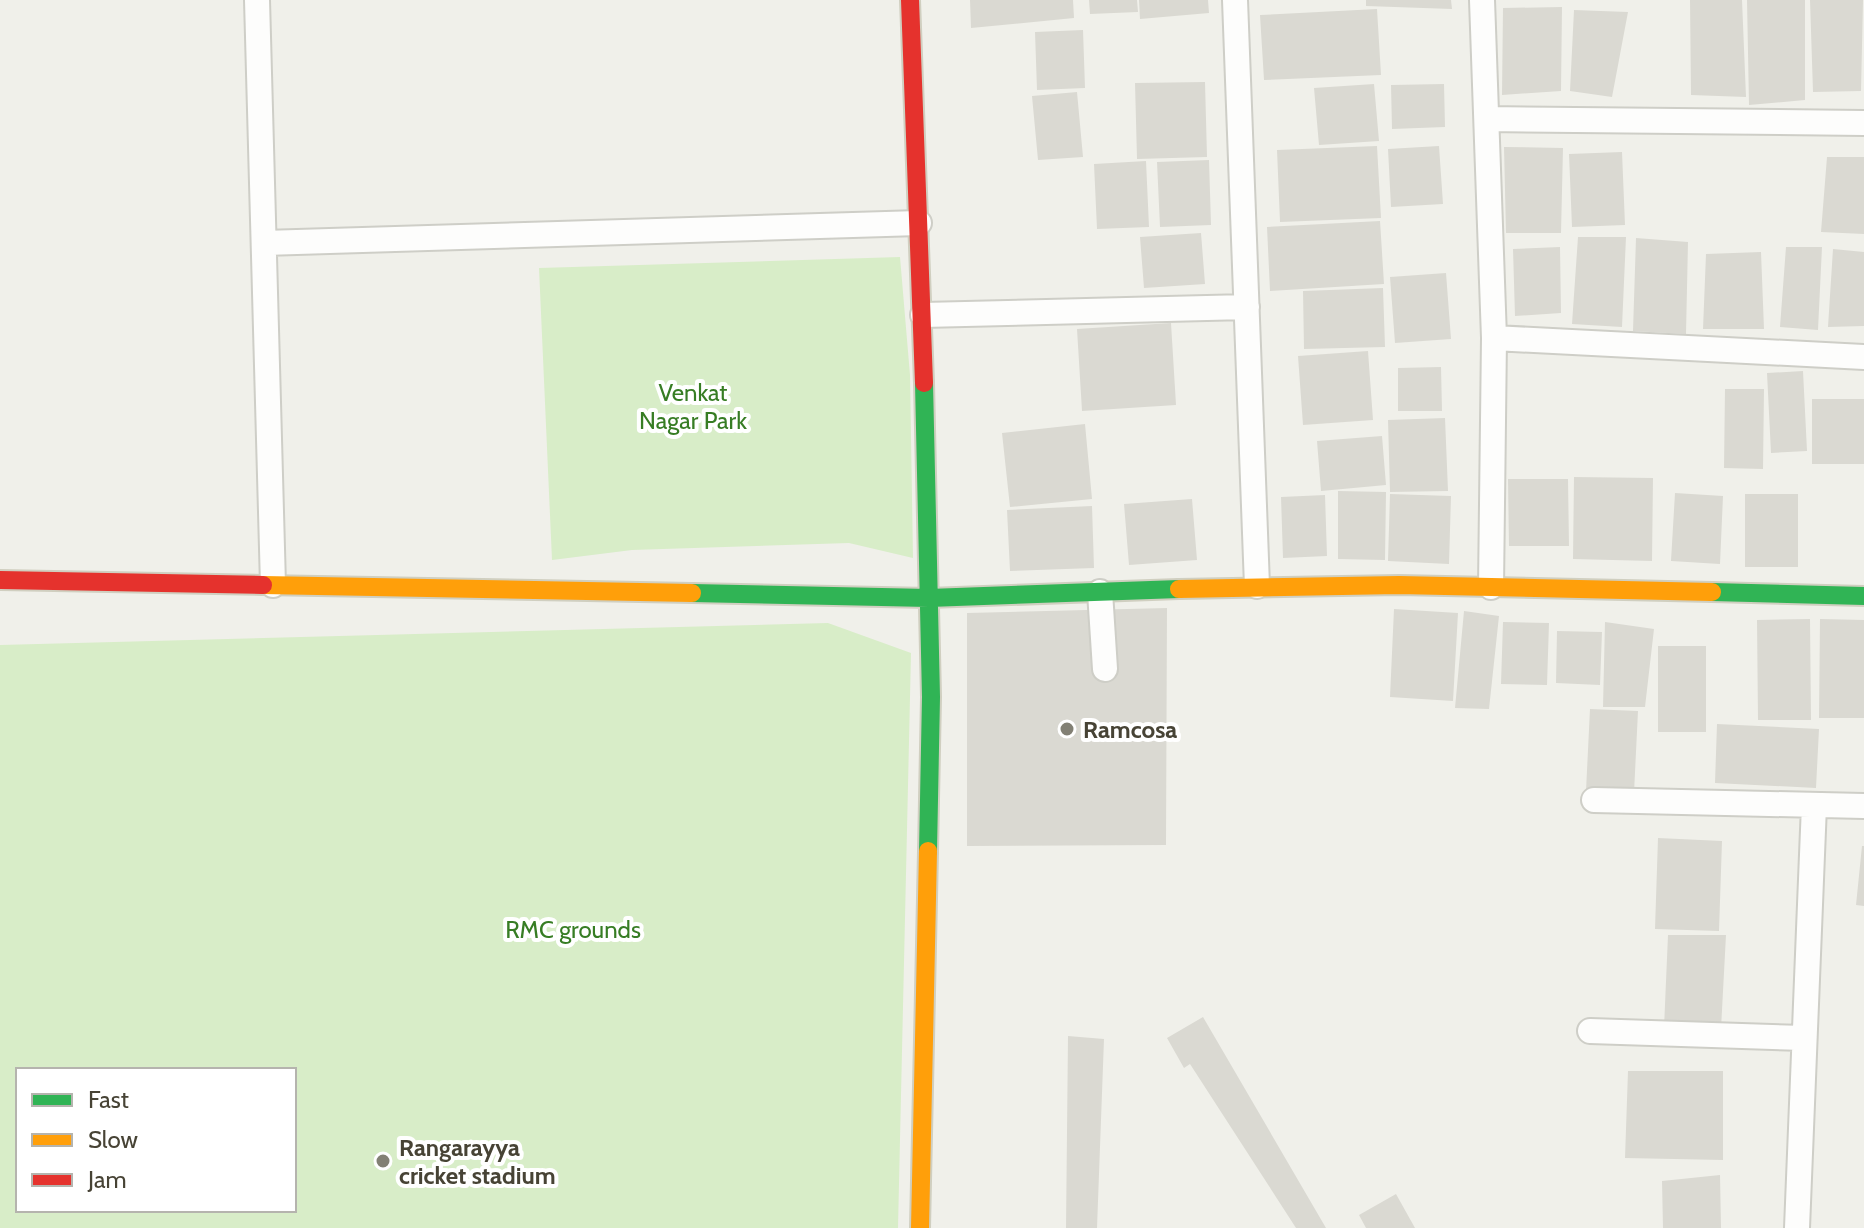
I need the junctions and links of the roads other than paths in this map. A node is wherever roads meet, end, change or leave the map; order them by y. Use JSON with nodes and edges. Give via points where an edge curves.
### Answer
{"nodes":[{"id":1,"x":257,"y":0,"type":"edge"},
{"id":2,"x":910,"y":0,"type":"edge"},
{"id":3,"x":1235,"y":0,"type":"edge"},
{"id":4,"x":1482,"y":0,"type":"edge"},
{"id":5,"x":1487,"y":119,"type":"junction"},
{"id":6,"x":1864,"y":123,"type":"edge"},
{"id":7,"x":919,"y":223,"type":"junction"},
{"id":8,"x":264,"y":243,"type":"junction"},
{"id":9,"x":1247,"y":307,"type":"junction"},
{"id":10,"x":923,"y":315,"type":"junction"},
{"id":11,"x":1494,"y":338,"type":"junction"},
{"id":12,"x":1864,"y":357,"type":"edge"},
{"id":13,"x":0,"y":580,"type":"edge"},
{"id":14,"x":273,"y":585,"type":"junction"},
{"id":15,"x":1257,"y":586,"type":"junction"},
{"id":16,"x":1491,"y":587,"type":"junction"},
{"id":17,"x":1100,"y":592,"type":"junction"},
{"id":18,"x":1864,"y":596,"type":"edge"},
{"id":19,"x":929,"y":598,"type":"junction"},
{"id":20,"x":1105,"y":669,"type":"dead end"},
{"id":21,"x":1594,"y":800,"type":"dead end"},
{"id":22,"x":1814,"y":805,"type":"junction"},
{"id":23,"x":1864,"y":806,"type":"edge"},
{"id":24,"x":1590,"y":1031,"type":"dead end"},
{"id":25,"x":1804,"y":1038,"type":"junction"},
{"id":26,"x":920,"y":1228,"type":"edge"},
{"id":27,"x":1797,"y":1228,"type":"edge"}],
"edges":[{"from":1,"to":8,"type":"street"},
{"from":2,"to":7,"type":"street"},
{"from":3,"to":9,"type":"street"},
{"from":4,"to":5,"type":"street"},
{"from":5,"to":6,"type":"street"},
{"from":5,"to":11,"type":"street"},
{"from":7,"to":8,"type":"street"},
{"from":7,"to":10,"type":"street"},
{"from":8,"to":14,"type":"street"},
{"from":9,"to":10,"type":"street"},
{"from":9,"to":15,"type":"street"},
{"from":10,"to":19,"type":"street"},
{"from":11,"to":12,"type":"street"},
{"from":11,"to":16,"type":"street"},
{"from":13,"to":14,"type":"street"},
{"from":14,"to":19,"type":"street"},
{"from":15,"to":16,"type":"street"},
{"from":15,"to":17,"type":"street"},
{"from":16,"to":18,"type":"street"},
{"from":17,"to":19,"type":"street"},
{"from":17,"to":20,"type":"street"},
{"from":19,"to":26,"type":"street"},
{"from":21,"to":22,"type":"street"},
{"from":22,"to":23,"type":"street"},
{"from":22,"to":25,"type":"street"},
{"from":24,"to":25,"type":"street"},
{"from":25,"to":27,"type":"street"}]}
